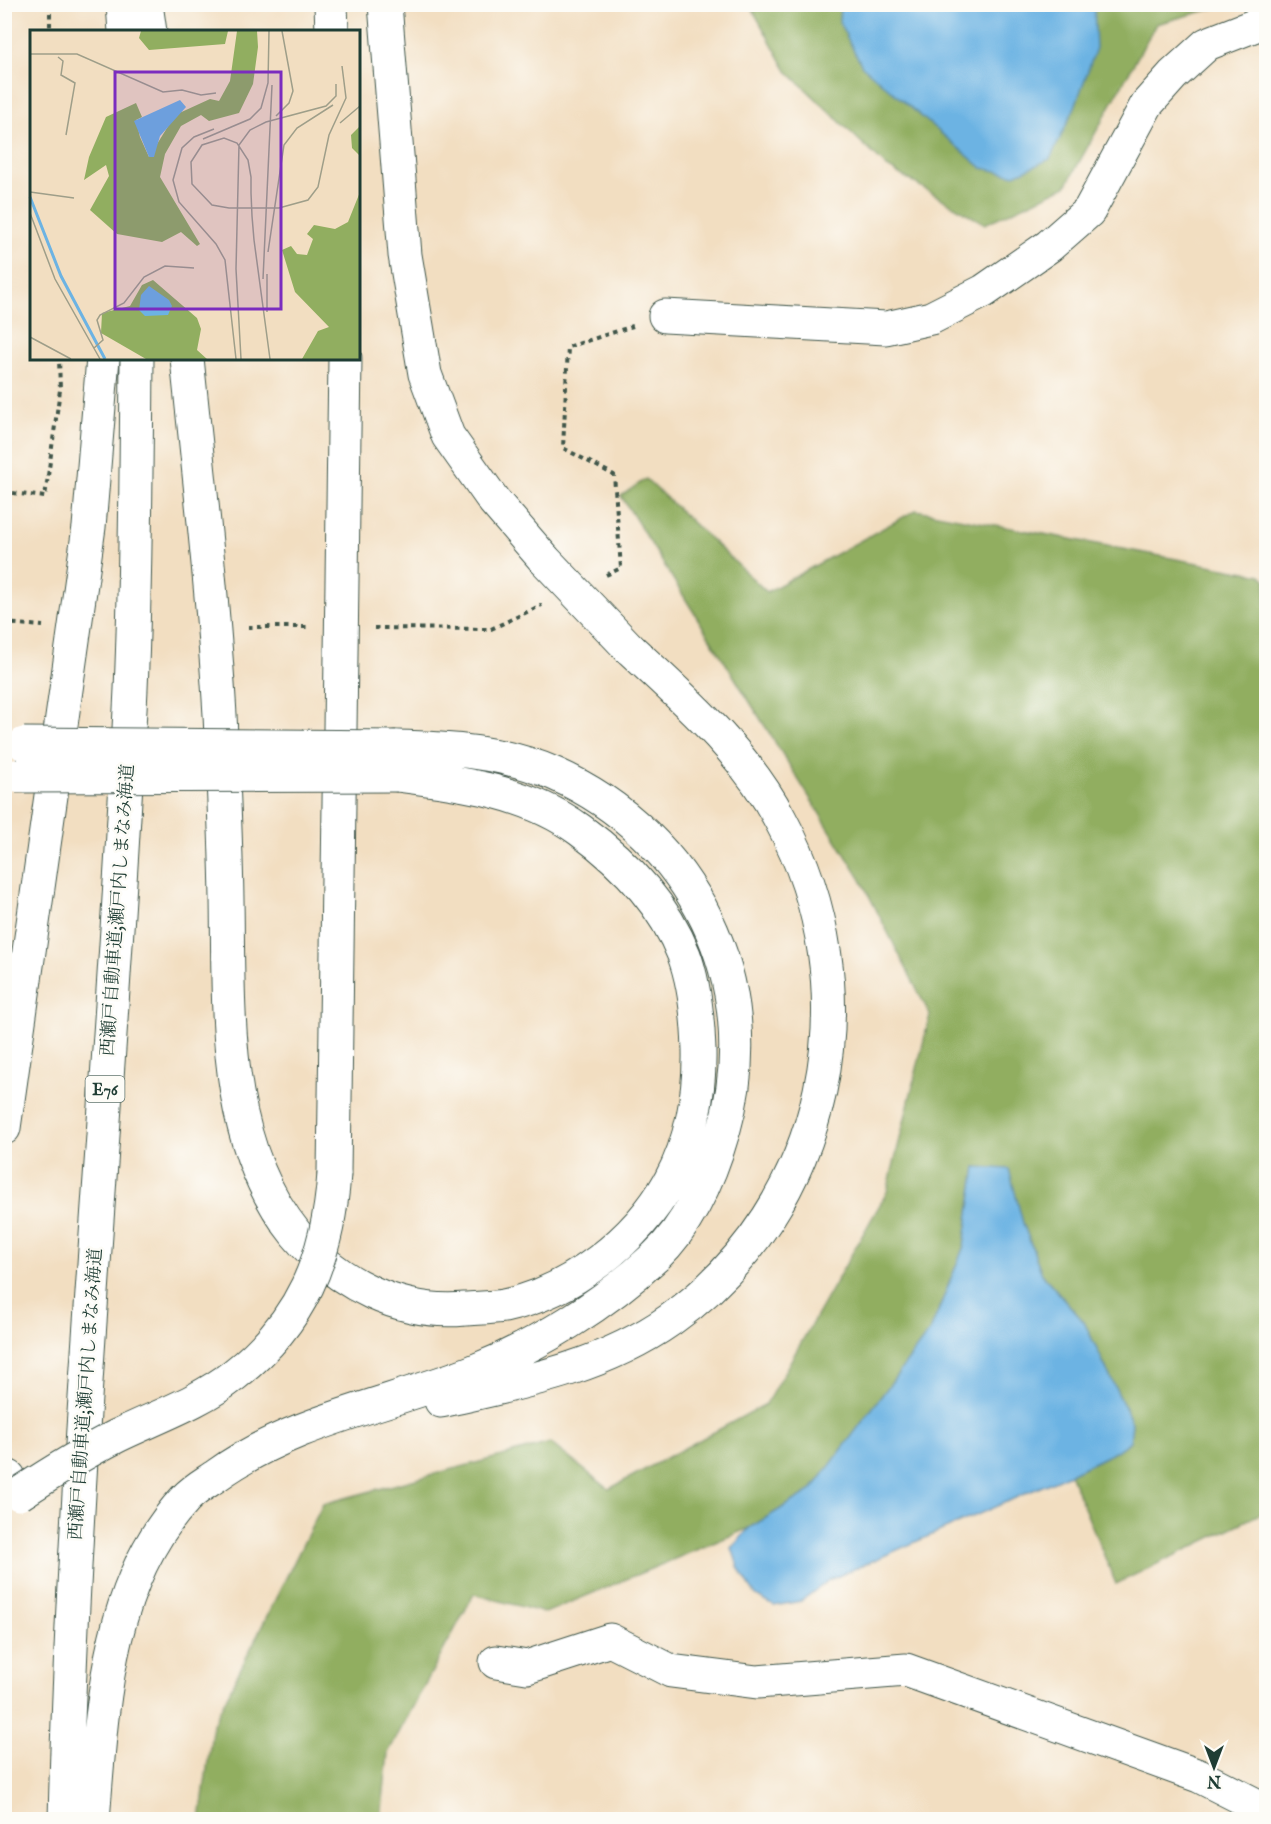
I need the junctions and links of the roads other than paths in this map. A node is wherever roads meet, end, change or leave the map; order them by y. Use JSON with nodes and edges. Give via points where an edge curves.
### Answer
{"nodes":[{"id":1,"x":105,"y":4,"type":"edge"},
{"id":2,"x":123,"y":4,"type":"edge"},
{"id":3,"x":146,"y":4,"type":"edge"},
{"id":4,"x":331,"y":4,"type":"edge"},
{"id":5,"x":385,"y":4,"type":"edge"},
{"id":6,"x":1266,"y":21,"type":"edge"},
{"id":7,"x":106,"y":30,"type":"edge"},
{"id":8,"x":125,"y":30,"type":"edge"},
{"id":9,"x":150,"y":30,"type":"edge"},
{"id":10,"x":332,"y":30,"type":"edge"},
{"id":11,"x":665,"y":316,"type":"road end"},
{"id":12,"x":103,"y":360,"type":"edge"},
{"id":13,"x":136,"y":360,"type":"edge"},
{"id":14,"x":186,"y":360,"type":"edge"},
{"id":15,"x":345,"y":360,"type":"edge"},
{"id":16,"x":14,"y":744,"type":"edge"},
{"id":17,"x":397,"y":761,"type":"junction"},
{"id":18,"x":10,"y":776,"type":"edge"},
{"id":19,"x":4,"y":1128,"type":"edge"},
{"id":20,"x":281,"y":1437,"type":"junction"},
{"id":21,"x":9,"y":1488,"type":"edge"},
{"id":22,"x":496,"y":1662,"type":"dead end"},
{"id":23,"x":1266,"y":1810,"type":"edge"},
{"id":24,"x":65,"y":1820,"type":"edge"},
{"id":25,"x":93,"y":1820,"type":"edge"}],
"edges":[{"from":1,"to":7,"type":"main road"},
{"from":2,"to":8,"type":"main road"},
{"from":3,"to":9,"type":"main road"},
{"from":4,"to":10,"type":"main road"},
{"from":5,"to":20,"type":"main road","bridge":true,"via":[[405,255],[425,374],[448,436],[494,501],[544,559],[686,701],[742,763],[780,818],[807,878],[821,938],[829,993],[826,1059],[813,1123],[792,1179],[759,1235],[716,1282],[669,1321],[615,1351],[559,1374]]},
{"from":6,"to":11,"type":"main road","via":[[1207,44],[1173,75],[1147,104],[1089,211],[1049,246],[984,291],[931,318],[886,328]]},
{"from":12,"to":19,"type":"main road","via":[[89,527]]},
{"from":13,"to":24,"type":"main road","name":"西瀬戸自動車道;瀬戸内しまなみ海道","number":"E76","via":[[131,688],[77,1514]]},
{"from":14,"to":17,"type":"main road","via":[[220,712],[230,1012],[236,1086],[249,1146],[267,1190],[296,1234],[337,1274],[383,1299],[440,1311],[504,1306],[556,1289],[603,1257],[640,1223],[671,1180],[691,1129],[699,1069],[698,1012],[684,956],[657,905],[621,863],[577,827],[528,801]]},
{"from":15,"to":21,"type":"main road","bridge":true,"via":[[334,1174],[332,1212],[320,1261],[270,1343],[233,1376],[190,1402]]},
{"from":16,"to":17,"type":"main road","bridge":true},
{"from":17,"to":18,"type":"main road","bridge":true},
{"from":17,"to":20,"type":"main road","via":[[451,748],[552,773],[603,798],[652,838],[688,886],[713,933],[730,987],[736,1047],[731,1102],[715,1157],[693,1207],[660,1253],[620,1287],[527,1346],[472,1371]]},
{"from":20,"to":25,"type":"main road","via":[[236,1461],[187,1496],[153,1540],[129,1591],[111,1657]]},
{"from":22,"to":23,"type":"main road","via":[[527,1667],[610,1640],[671,1671],[757,1682],[906,1670],[1198,1776]]}]}
